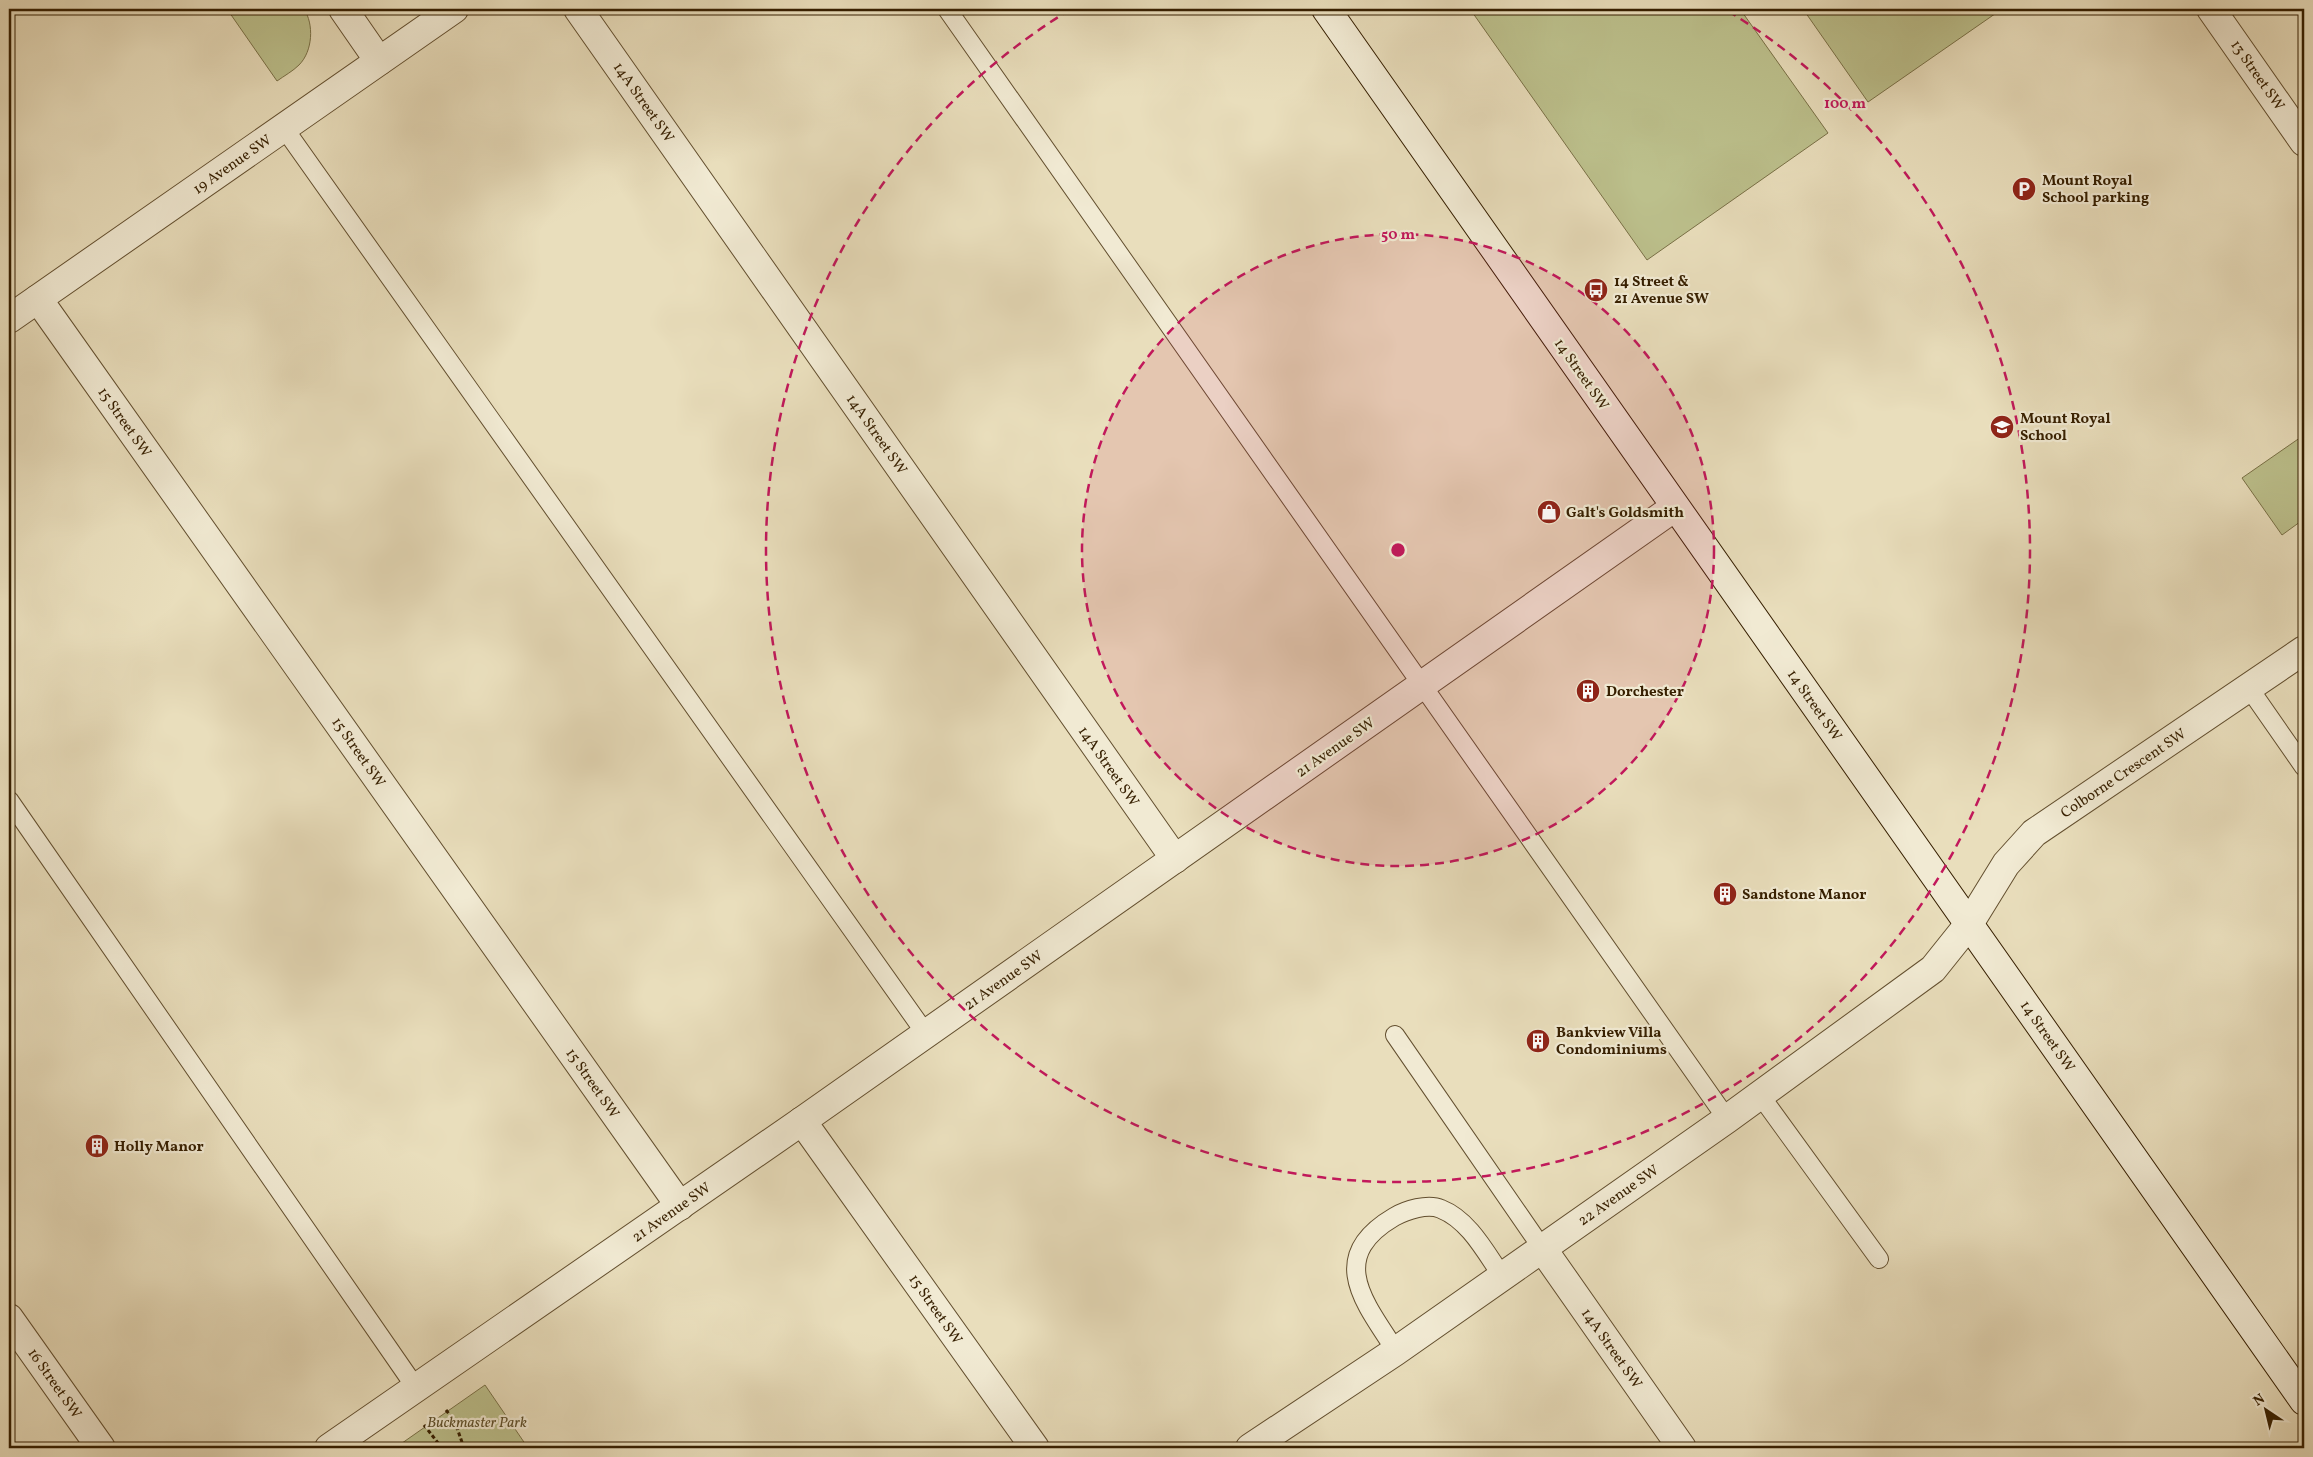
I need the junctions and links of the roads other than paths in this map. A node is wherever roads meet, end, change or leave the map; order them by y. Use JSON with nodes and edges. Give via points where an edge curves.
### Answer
{"nodes":[{"id":1,"x":344,"y":9,"type":"edge"},
{"id":2,"x":454,"y":9,"type":"edge"},
{"id":3,"x":578,"y":9,"type":"edge"},
{"id":4,"x":947,"y":9,"type":"edge"},
{"id":5,"x":1326,"y":9,"type":"edge"},
{"id":6,"x":2211,"y":9,"type":"edge"},
{"id":7,"x":380,"y":61,"type":"junction"},
{"id":8,"x":284,"y":128,"type":"junction"},
{"id":9,"x":2304,"y":142,"type":"edge"},
{"id":10,"x":38,"y":299,"type":"junction"},
{"id":11,"x":9,"y":319,"type":"edge"},
{"id":12,"x":1675,"y":507,"type":"junction"},
{"id":13,"x":2304,"y":650,"type":"edge"},
{"id":14,"x":1422,"y":685,"type":"junction"},
{"id":15,"x":2249,"y":688,"type":"junction"},
{"id":16,"x":2304,"y":767,"type":"edge"},
{"id":17,"x":9,"y":800,"type":"edge"},
{"id":18,"x":1175,"y":859,"type":"junction"},
{"id":19,"x":1969,"y":924,"type":"junction"},
{"id":20,"x":926,"y":1034,"type":"junction"},
{"id":21,"x":1395,"y":1036,"type":"dead end"},
{"id":22,"x":1760,"y":1095,"type":"junction"},
{"id":23,"x":1727,"y":1119,"type":"junction"},
{"id":24,"x":802,"y":1122,"type":"junction"},
{"id":25,"x":680,"y":1206,"type":"junction"},
{"id":26,"x":1542,"y":1248,"type":"junction"},
{"id":27,"x":1879,"y":1259,"type":"dead end"},
{"id":28,"x":1502,"y":1276,"type":"junction"},
{"id":29,"x":9,"y":1318,"type":"edge"},
{"id":30,"x":1396,"y":1351,"type":"junction"},
{"id":31,"x":416,"y":1388,"type":"junction"},
{"id":32,"x":2304,"y":1401,"type":"edge"},
{"id":33,"x":101,"y":1448,"type":"edge"},
{"id":34,"x":328,"y":1448,"type":"edge"},
{"id":35,"x":1035,"y":1448,"type":"edge"},
{"id":36,"x":1250,"y":1448,"type":"edge"},
{"id":37,"x":1682,"y":1448,"type":"edge"}],
"edges":[{"from":1,"to":7,"type":"street"},
{"from":2,"to":7,"type":"street","name":"19 Avenue SW"},
{"from":3,"to":18,"type":"street","name":"14A Street SW"},
{"from":4,"to":14,"type":"lane"},
{"from":5,"to":12,"type":"street","name":"14 Street SW"},
{"from":6,"to":9,"type":"street","name":"13 Street SW"},
{"from":7,"to":8,"type":"street","name":"19 Avenue SW"},
{"from":8,"to":10,"type":"street","name":"19 Avenue SW"},
{"from":8,"to":20,"type":"lane"},
{"from":10,"to":11,"type":"street","name":"19 Avenue SW"},
{"from":10,"to":25,"type":"street","name":"15 Street SW"},
{"from":12,"to":14,"type":"street","name":"21 Avenue SW"},
{"from":12,"to":19,"type":"street","name":"14 Street SW"},
{"from":13,"to":15,"type":"street","name":"Colborne Crescent SW"},
{"from":14,"to":18,"type":"street","name":"21 Avenue SW"},
{"from":14,"to":23,"type":"lane"},
{"from":15,"to":16,"type":"lane"},
{"from":15,"to":19,"type":"street","name":"Colborne Crescent SW","via":[[2034,833],[2006,864]]},
{"from":17,"to":31,"type":"lane"},
{"from":18,"to":20,"type":"street","name":"21 Avenue SW"},
{"from":19,"to":22,"type":"street","name":"22 Avenue SW","via":[[1933,969]]},
{"from":19,"to":32,"type":"street","name":"14 Street SW"},
{"from":20,"to":24,"type":"street","name":"21 Avenue SW"},
{"from":21,"to":26,"type":"lane"},
{"from":22,"to":23,"type":"street","name":"22 Avenue SW"},
{"from":22,"to":27,"type":"lane"},
{"from":23,"to":26,"type":"street","name":"22 Avenue SW"},
{"from":24,"to":25,"type":"street","name":"21 Avenue SW"},
{"from":24,"to":35,"type":"street","name":"15 Street SW"},
{"from":25,"to":31,"type":"street","name":"21 Avenue SW"},
{"from":26,"to":28,"type":"street","name":"22 Avenue SW"},
{"from":26,"to":37,"type":"street","name":"14A Street SW"},
{"from":28,"to":30,"type":"street","name":"22 Avenue SW"},
{"from":28,"to":30,"type":"lane","via":[[1460,1221],[1440,1208],[1418,1208],[1386,1221],[1366,1238],[1356,1259],[1357,1284],[1367,1307]]},
{"from":29,"to":33,"type":"street","name":"16 Street SW"},
{"from":30,"to":36,"type":"street","name":"22 Avenue SW"},
{"from":31,"to":34,"type":"street","name":"21 Avenue SW"}]}
